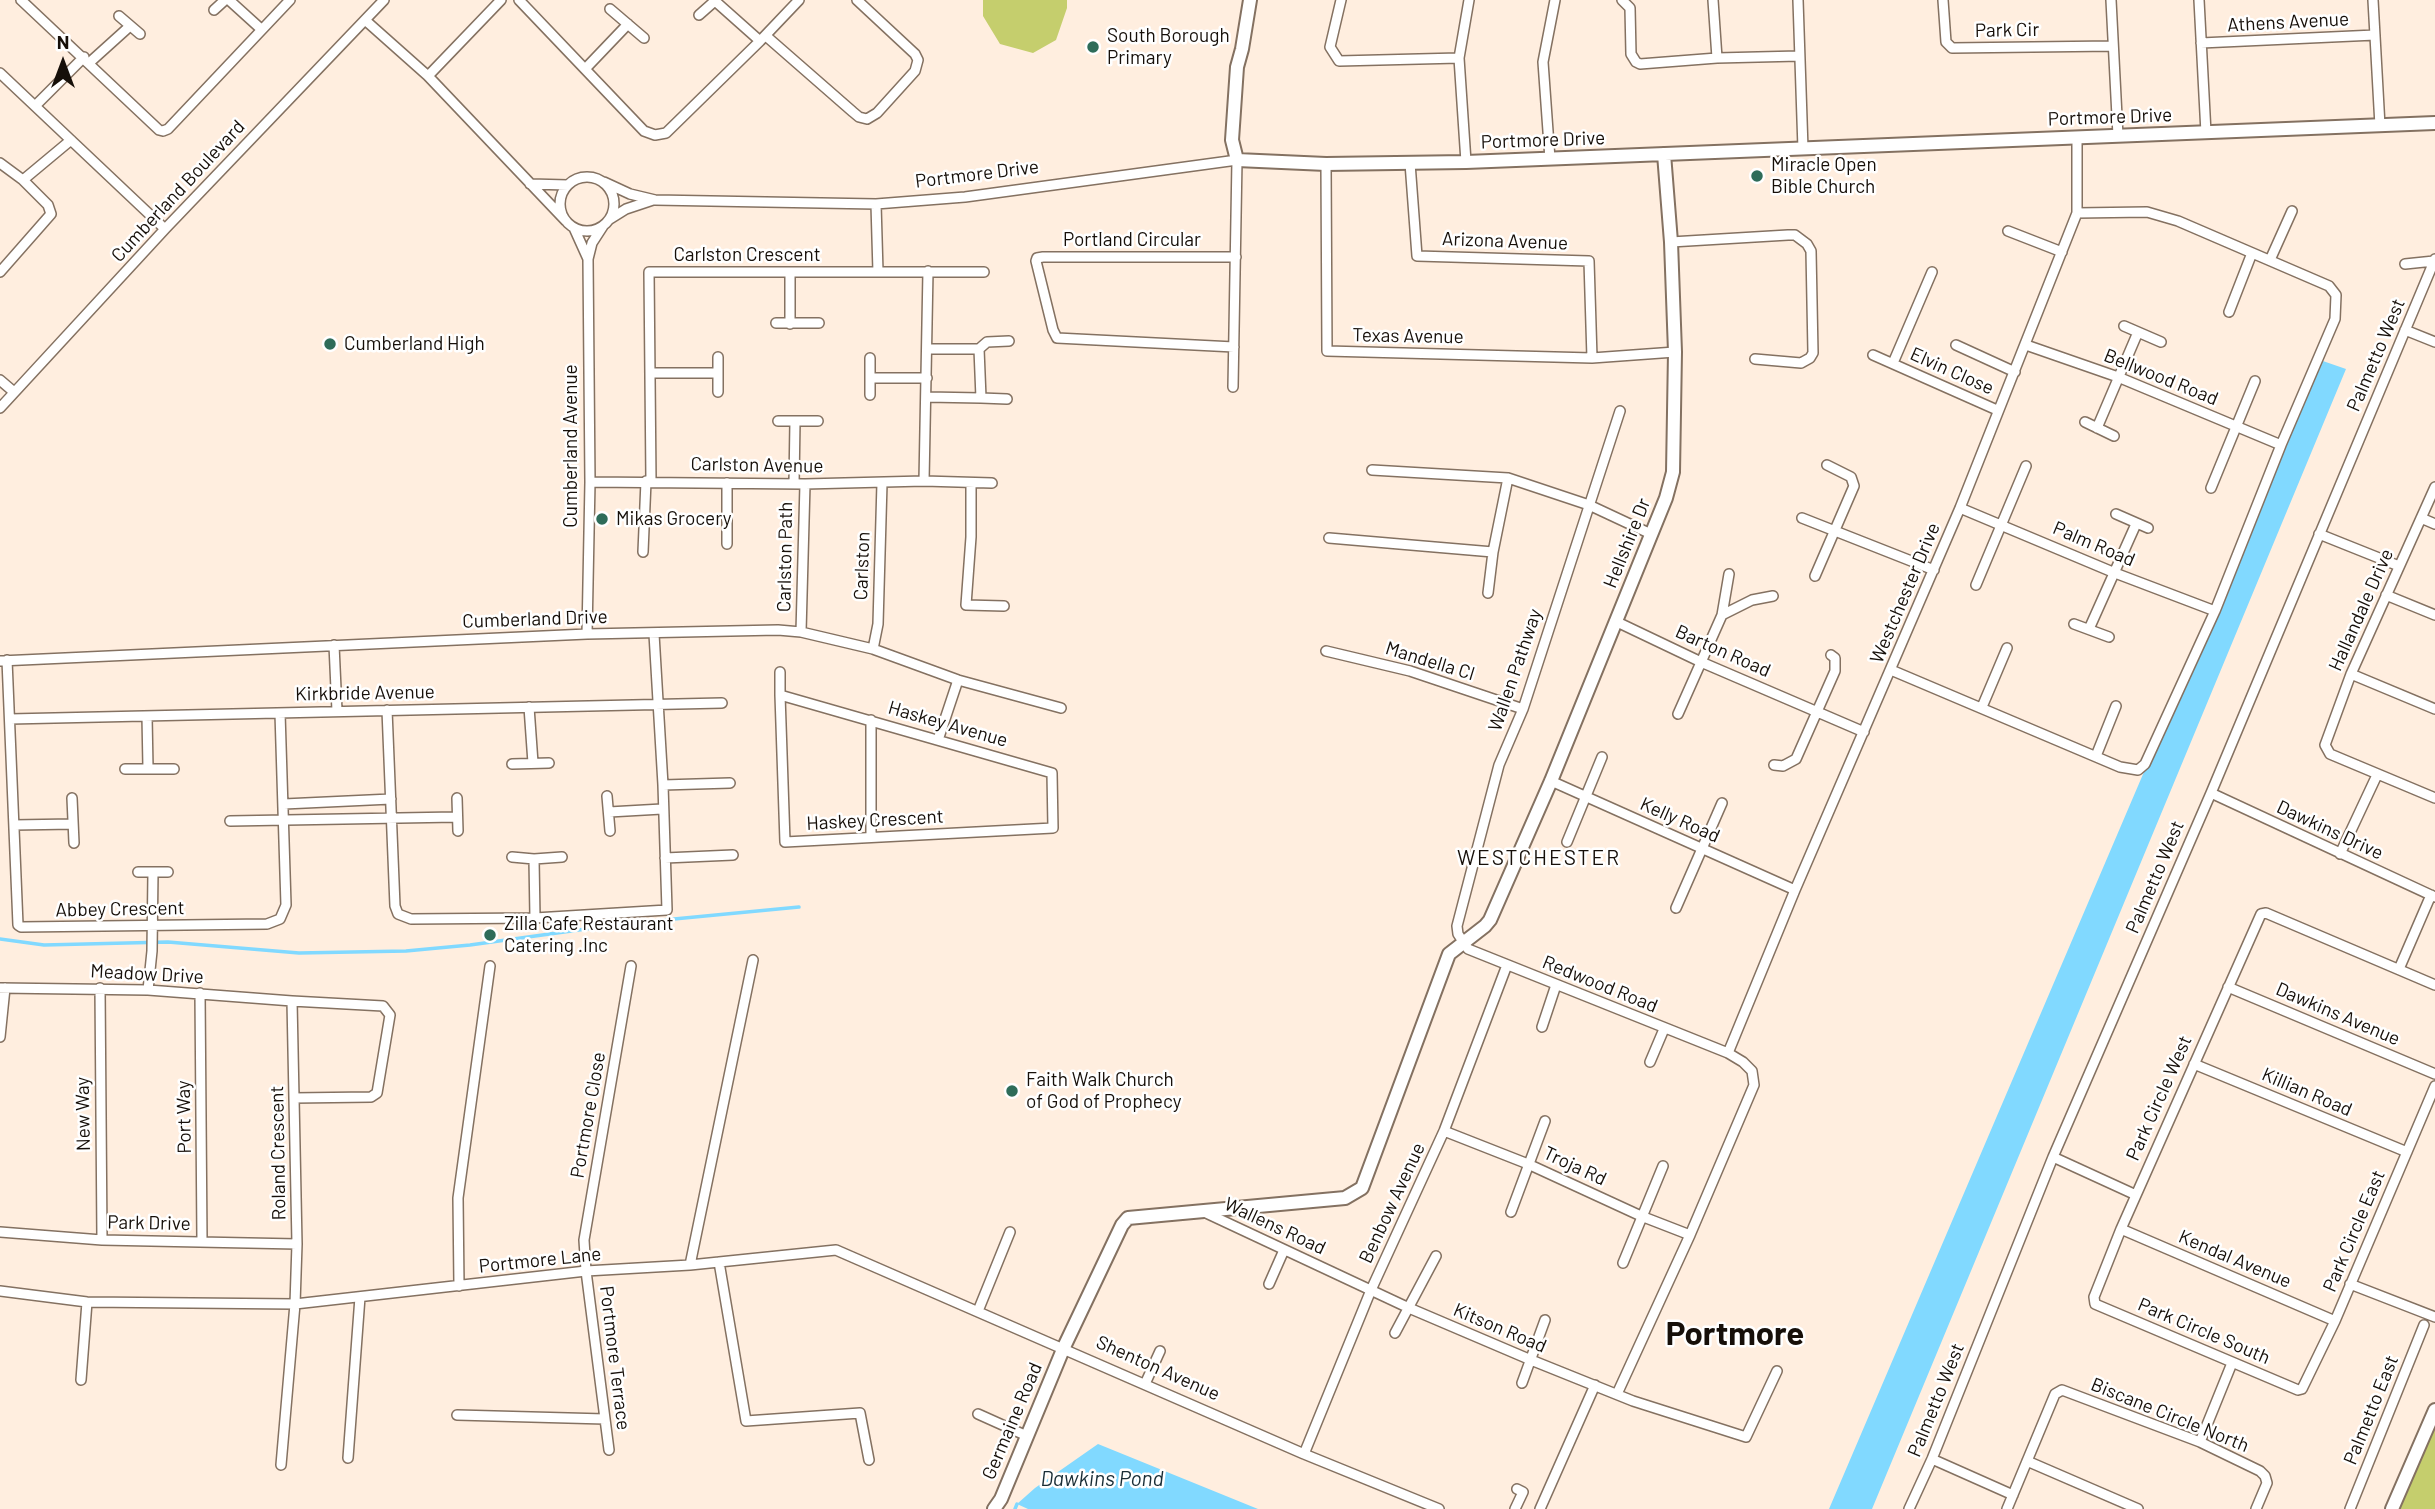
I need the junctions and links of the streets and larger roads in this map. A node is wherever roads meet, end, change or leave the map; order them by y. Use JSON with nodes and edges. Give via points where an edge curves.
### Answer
{"nodes":[{"id":1,"x":21,"y":0,"type":"edge"},
{"id":2,"x":227,"y":0,"type":"edge"},
{"id":3,"x":290,"y":0,"type":"edge"},
{"id":4,"x":384,"y":0,"type":"edge"},
{"id":5,"x":501,"y":0,"type":"edge"},
{"id":6,"x":519,"y":0,"type":"edge"},
{"id":7,"x":715,"y":0,"type":"edge"},
{"id":8,"x":799,"y":0,"type":"edge"},
{"id":9,"x":857,"y":0,"type":"edge"},
{"id":10,"x":1250,"y":0,"type":"edge"},
{"id":11,"x":1341,"y":0,"type":"edge"},
{"id":12,"x":1469,"y":0,"type":"edge"},
{"id":13,"x":1555,"y":0,"type":"edge"},
{"id":14,"x":1622,"y":0,"type":"edge"},
{"id":15,"x":1713,"y":0,"type":"edge"},
{"id":16,"x":1798,"y":0,"type":"edge"},
{"id":17,"x":1944,"y":0,"type":"edge"},
{"id":18,"x":2111,"y":0,"type":"edge"},
{"id":19,"x":2199,"y":0,"type":"edge"},
{"id":20,"x":2373,"y":0,"type":"edge"},
{"id":21,"x":610,"y":9,"type":"dead end"},
{"id":22,"x":214,"y":10,"type":"dead end"},
{"id":23,"x":699,"y":15,"type":"dead end"},
{"id":24,"x":119,"y":16,"type":"dead end"},
{"id":25,"x":365,"y":20,"type":"junction"},
{"id":26,"x":628,"y":24,"type":"junction"},
{"id":27,"x":130,"y":26,"type":"junction"},
{"id":28,"x":261,"y":29,"type":"junction"},
{"id":29,"x":140,"y":34,"type":"dead end"},
{"id":30,"x":2375,"y":35,"type":"junction"},
{"id":31,"x":644,"y":37,"type":"dead end"},
{"id":32,"x":763,"y":38,"type":"junction"},
{"id":33,"x":2201,"y":43,"type":"junction"},
{"id":34,"x":2113,"y":46,"type":"junction"},
{"id":35,"x":1799,"y":56,"type":"junction"},
{"id":36,"x":1459,"y":58,"type":"junction"},
{"id":37,"x":1717,"y":58,"type":"junction"},
{"id":38,"x":87,"y":60,"type":"junction"},
{"id":39,"x":586,"y":68,"type":"junction"},
{"id":40,"x":0,"y":73,"type":"edge"},
{"id":41,"x":428,"y":76,"type":"junction"},
{"id":42,"x":35,"y":106,"type":"junction"},
{"id":43,"x":2435,"y":123,"type":"edge"},
{"id":44,"x":2380,"y":125,"type":"junction"},
{"id":45,"x":2206,"y":133,"type":"junction"},
{"id":46,"x":2118,"y":136,"type":"junction"},
{"id":47,"x":2077,"y":138,"type":"junction"},
{"id":48,"x":71,"y":140,"type":"junction"},
{"id":49,"x":1803,"y":149,"type":"junction"},
{"id":50,"x":1664,"y":155,"type":"junction"},
{"id":51,"x":1550,"y":159,"type":"junction"},
{"id":52,"x":1237,"y":160,"type":"junction"},
{"id":53,"x":1466,"y":162,"type":"junction"},
{"id":54,"x":0,"y":163,"type":"edge"},
{"id":55,"x":1410,"y":163,"type":"junction"},
{"id":56,"x":1326,"y":164,"type":"junction"},
{"id":57,"x":23,"y":180,"type":"junction"},
{"id":58,"x":604,"y":183,"type":"junction"},
{"id":59,"x":530,"y":184,"type":"junction"},
{"id":60,"x":568,"y":185,"type":"junction"},
{"id":61,"x":655,"y":200,"type":"junction"},
{"id":62,"x":876,"y":204,"type":"junction"},
{"id":63,"x":2292,"y":211,"type":"dead end"},
{"id":64,"x":2077,"y":213,"type":"junction"},
{"id":65,"x":607,"y":222,"type":"junction"},
{"id":66,"x":570,"y":225,"type":"junction"},
{"id":67,"x":165,"y":229,"type":"junction"},
{"id":68,"x":2008,"y":231,"type":"dead end"},
{"id":69,"x":1671,"y":242,"type":"junction"},
{"id":70,"x":2062,"y":252,"type":"junction"},
{"id":71,"x":2252,"y":253,"type":"junction"},
{"id":72,"x":1236,"y":257,"type":"junction"},
{"id":73,"x":588,"y":259,"type":"junction"},
{"id":74,"x":2270,"y":260,"type":"junction"},
{"id":75,"x":2435,"y":260,"type":"edge"},
{"id":76,"x":2405,"y":264,"type":"dead end"},
{"id":77,"x":928,"y":271,"type":"junction"},
{"id":78,"x":0,"y":272,"type":"edge"},
{"id":79,"x":790,"y":272,"type":"junction"},
{"id":80,"x":878,"y":272,"type":"junction"},
{"id":81,"x":984,"y":272,"type":"dead end"},
{"id":82,"x":1932,"y":272,"type":"dead end"},
{"id":83,"x":2229,"y":312,"type":"dead end"},
{"id":84,"x":776,"y":323,"type":"dead end"},
{"id":85,"x":819,"y":323,"type":"dead end"},
{"id":86,"x":790,"y":324,"type":"junction"},
{"id":87,"x":2123,"y":326,"type":"dead end"},
{"id":88,"x":2405,"y":330,"type":"junction"},
{"id":89,"x":2138,"y":332,"type":"junction"},
{"id":90,"x":1009,"y":341,"type":"dead end"},
{"id":91,"x":2161,"y":342,"type":"dead end"},
{"id":92,"x":2435,"y":342,"type":"edge"},
{"id":93,"x":1956,"y":345,"type":"dead end"},
{"id":94,"x":2026,"y":345,"type":"junction"},
{"id":95,"x":1234,"y":348,"type":"junction"},
{"id":96,"x":927,"y":349,"type":"junction"},
{"id":97,"x":979,"y":349,"type":"junction"},
{"id":98,"x":1675,"y":352,"type":"junction"},
{"id":99,"x":1873,"y":355,"type":"dead end"},
{"id":100,"x":718,"y":357,"type":"dead end"},
{"id":101,"x":870,"y":358,"type":"dead end"},
{"id":102,"x":1592,"y":358,"type":"junction"},
{"id":103,"x":1755,"y":359,"type":"dead end"},
{"id":104,"x":1893,"y":363,"type":"junction"},
{"id":105,"x":2015,"y":372,"type":"junction"},
{"id":106,"x":650,"y":373,"type":"junction"},
{"id":107,"x":718,"y":373,"type":"junction"},
{"id":108,"x":2118,"y":377,"type":"junction"},
{"id":109,"x":871,"y":378,"type":"junction"},
{"id":110,"x":927,"y":378,"type":"junction"},
{"id":111,"x":0,"y":380,"type":"edge"},
{"id":112,"x":2255,"y":381,"type":"dead end"},
{"id":113,"x":1233,"y":387,"type":"dead end"},
{"id":114,"x":14,"y":392,"type":"junction"},
{"id":115,"x":718,"y":392,"type":"dead end"},
{"id":116,"x":870,"y":395,"type":"dead end"},
{"id":117,"x":927,"y":397,"type":"junction"},
{"id":118,"x":981,"y":398,"type":"junction"},
{"id":119,"x":1007,"y":399,"type":"dead end"},
{"id":120,"x":0,"y":408,"type":"edge"},
{"id":121,"x":1997,"y":410,"type":"junction"},
{"id":122,"x":1620,"y":411,"type":"dead end"},
{"id":123,"x":778,"y":421,"type":"dead end"},
{"id":124,"x":795,"y":421,"type":"junction"},
{"id":125,"x":818,"y":421,"type":"dead end"},
{"id":126,"x":2085,"y":422,"type":"dead end"},
{"id":127,"x":2237,"y":426,"type":"junction"},
{"id":128,"x":2097,"y":428,"type":"junction"},
{"id":129,"x":2114,"y":436,"type":"dead end"},
{"id":130,"x":2281,"y":445,"type":"junction"},
{"id":131,"x":1827,"y":465,"type":"dead end"},
{"id":132,"x":2026,"y":466,"type":"dead end"},
{"id":133,"x":1372,"y":470,"type":"dead end"},
{"id":134,"x":1508,"y":478,"type":"junction"},
{"id":135,"x":649,"y":481,"type":"junction"},
{"id":136,"x":925,"y":481,"type":"junction"},
{"id":137,"x":590,"y":482,"type":"junction"},
{"id":138,"x":727,"y":483,"type":"junction"},
{"id":139,"x":882,"y":483,"type":"junction"},
{"id":140,"x":971,"y":483,"type":"junction"},
{"id":141,"x":992,"y":483,"type":"dead end"},
{"id":142,"x":794,"y":484,"type":"junction"},
{"id":143,"x":804,"y":484,"type":"junction"},
{"id":144,"x":2435,"y":486,"type":"edge"},
{"id":145,"x":2211,"y":488,"type":"dead end"},
{"id":146,"x":1589,"y":505,"type":"junction"},
{"id":147,"x":1960,"y":508,"type":"junction"},
{"id":148,"x":2116,"y":514,"type":"dead end"},
{"id":149,"x":2420,"y":518,"type":"junction"},
{"id":150,"x":1802,"y":519,"type":"dead end"},
{"id":151,"x":2001,"y":524,"type":"junction"},
{"id":152,"x":2136,"y":524,"type":"junction"},
{"id":153,"x":2435,"y":524,"type":"edge"},
{"id":154,"x":2148,"y":528,"type":"dead end"},
{"id":155,"x":1835,"y":530,"type":"junction"},
{"id":156,"x":1651,"y":534,"type":"junction"},
{"id":157,"x":2319,"y":534,"type":"junction"},
{"id":158,"x":1329,"y":538,"type":"dead end"},
{"id":159,"x":727,"y":544,"type":"dead end"},
{"id":160,"x":643,"y":552,"type":"dead end"},
{"id":161,"x":1493,"y":552,"type":"junction"},
{"id":162,"x":2399,"y":566,"type":"junction"},
{"id":163,"x":1934,"y":570,"type":"junction"},
{"id":164,"x":2115,"y":573,"type":"junction"},
{"id":165,"x":1729,"y":574,"type":"dead end"},
{"id":166,"x":1815,"y":576,"type":"dead end"},
{"id":167,"x":1976,"y":585,"type":"dead end"},
{"id":168,"x":1488,"y":593,"type":"dead end"},
{"id":169,"x":2386,"y":595,"type":"junction"},
{"id":170,"x":1773,"y":596,"type":"dead end"},
{"id":171,"x":1004,"y":606,"type":"dead end"},
{"id":172,"x":2215,"y":611,"type":"junction"},
{"id":173,"x":1722,"y":615,"type":"junction"},
{"id":174,"x":2435,"y":615,"type":"edge"},
{"id":175,"x":1615,"y":621,"type":"junction"},
{"id":176,"x":2074,"y":624,"type":"dead end"},
{"id":177,"x":2089,"y":629,"type":"junction"},
{"id":178,"x":801,"y":632,"type":"junction"},
{"id":179,"x":587,"y":634,"type":"junction"},
{"id":180,"x":654,"y":634,"type":"junction"},
{"id":181,"x":2109,"y":637,"type":"dead end"},
{"id":182,"x":334,"y":645,"type":"junction"},
{"id":183,"x":2007,"y":648,"type":"dead end"},
{"id":184,"x":873,"y":649,"type":"junction"},
{"id":185,"x":1326,"y":651,"type":"dead end"},
{"id":186,"x":1830,"y":654,"type":"dead end"},
{"id":187,"x":4,"y":660,"type":"edge"},
{"id":188,"x":1700,"y":662,"type":"junction"},
{"id":189,"x":1891,"y":670,"type":"junction"},
{"id":190,"x":780,"y":672,"type":"dead end"},
{"id":191,"x":2351,"y":674,"type":"junction"},
{"id":192,"x":958,"y":680,"type":"junction"},
{"id":193,"x":780,"y":695,"type":"junction"},
{"id":194,"x":722,"y":703,"type":"dead end"},
{"id":195,"x":658,"y":704,"type":"junction"},
{"id":196,"x":2116,"y":706,"type":"dead end"},
{"id":197,"x":530,"y":707,"type":"junction"},
{"id":198,"x":1982,"y":707,"type":"junction"},
{"id":199,"x":1061,"y":708,"type":"dead end"},
{"id":200,"x":1523,"y":709,"type":"junction"},
{"id":201,"x":2435,"y":709,"type":"edge"},
{"id":202,"x":387,"y":710,"type":"junction"},
{"id":203,"x":337,"y":711,"type":"junction"},
{"id":204,"x":1818,"y":711,"type":"junction"},
{"id":205,"x":280,"y":713,"type":"junction"},
{"id":206,"x":1678,"y":714,"type":"dead end"},
{"id":207,"x":147,"y":716,"type":"junction"},
{"id":208,"x":9,"y":719,"type":"junction"},
{"id":209,"x":870,"y":720,"type":"junction"},
{"id":210,"x":1864,"y":732,"type":"junction"},
{"id":211,"x":938,"y":740,"type":"junction"},
{"id":212,"x":2096,"y":756,"type":"junction"},
{"id":213,"x":1602,"y":757,"type":"dead end"},
{"id":214,"x":533,"y":763,"type":"junction"},
{"id":215,"x":549,"y":763,"type":"dead end"},
{"id":216,"x":512,"y":764,"type":"dead end"},
{"id":217,"x":1774,"y":765,"type":"dead end"},
{"id":218,"x":148,"y":768,"type":"junction"},
{"id":219,"x":125,"y":769,"type":"dead end"},
{"id":220,"x":174,"y":769,"type":"dead end"},
{"id":221,"x":2377,"y":775,"type":"junction"},
{"id":222,"x":1551,"y":781,"type":"junction"},
{"id":223,"x":730,"y":783,"type":"dead end"},
{"id":224,"x":663,"y":785,"type":"junction"},
{"id":225,"x":2211,"y":793,"type":"junction"},
{"id":226,"x":607,"y":796,"type":"dead end"},
{"id":227,"x":0,"y":797,"type":"edge"},
{"id":228,"x":13,"y":797,"type":"junction"},
{"id":229,"x":1584,"y":797,"type":"junction"},
{"id":230,"x":72,"y":798,"type":"dead end"},
{"id":231,"x":457,"y":798,"type":"dead end"},
{"id":232,"x":2435,"y":798,"type":"edge"},
{"id":233,"x":391,"y":799,"type":"junction"},
{"id":234,"x":1722,"y":803,"type":"dead end"},
{"id":235,"x":284,"y":804,"type":"junction"},
{"id":236,"x":662,"y":809,"type":"junction"},
{"id":237,"x":609,"y":812,"type":"junction"},
{"id":238,"x":392,"y":817,"type":"junction"},
{"id":239,"x":456,"y":817,"type":"junction"},
{"id":240,"x":230,"y":821,"type":"dead end"},
{"id":241,"x":285,"y":821,"type":"junction"},
{"id":242,"x":73,"y":824,"type":"junction"},
{"id":243,"x":14,"y":825,"type":"junction"},
{"id":244,"x":1054,"y":828,"type":"joint"},
{"id":245,"x":458,"y":831,"type":"dead end"},
{"id":246,"x":610,"y":831,"type":"dead end"},
{"id":247,"x":870,"y":837,"type":"junction"},
{"id":248,"x":1567,"y":842,"type":"dead end"},
{"id":249,"x":74,"y":843,"type":"dead end"},
{"id":250,"x":1703,"y":850,"type":"junction"},
{"id":251,"x":2340,"y":854,"type":"junction"},
{"id":252,"x":733,"y":855,"type":"dead end"},
{"id":253,"x":512,"y":857,"type":"dead end"},
{"id":254,"x":562,"y":857,"type":"dead end"},
{"id":255,"x":665,"y":858,"type":"junction"},
{"id":256,"x":534,"y":859,"type":"junction"},
{"id":257,"x":138,"y":872,"type":"dead end"},
{"id":258,"x":153,"y":872,"type":"junction"},
{"id":259,"x":168,"y":872,"type":"dead end"},
{"id":260,"x":1795,"y":890,"type":"junction"},
{"id":261,"x":2433,"y":896,"type":"edge"},
{"id":262,"x":1676,"y":908,"type":"dead end"},
{"id":263,"x":535,"y":918,"type":"junction"},
{"id":264,"x":153,"y":927,"type":"junction"},
{"id":265,"x":1462,"y":943,"type":"junction"},
{"id":266,"x":753,"y":960,"type":"dead end"},
{"id":267,"x":1507,"y":965,"type":"junction"},
{"id":268,"x":490,"y":966,"type":"dead end"},
{"id":269,"x":631,"y":967,"type":"dead end"},
{"id":270,"x":2399,"y":969,"type":"junction"},
{"id":271,"x":1556,"y":985,"type":"junction"},
{"id":272,"x":2435,"y":985,"type":"edge"},
{"id":273,"x":2228,"y":987,"type":"junction"},
{"id":274,"x":3,"y":988,"type":"edge"},
{"id":275,"x":100,"y":988,"type":"junction"},
{"id":276,"x":148,"y":990,"type":"junction"},
{"id":277,"x":200,"y":993,"type":"junction"},
{"id":278,"x":292,"y":1001,"type":"junction"},
{"id":279,"x":1542,"y":1027,"type":"dead end"},
{"id":280,"x":1664,"y":1029,"type":"junction"},
{"id":281,"x":0,"y":1037,"type":"edge"},
{"id":282,"x":1728,"y":1053,"type":"junction"},
{"id":283,"x":1650,"y":1062,"type":"dead end"},
{"id":284,"x":2194,"y":1064,"type":"junction"},
{"id":285,"x":2435,"y":1074,"type":"edge"},
{"id":286,"x":2435,"y":1086,"type":"edge"},
{"id":287,"x":294,"y":1098,"type":"junction"},
{"id":288,"x":1545,"y":1121,"type":"dead end"},
{"id":289,"x":1444,"y":1131,"type":"junction"},
{"id":290,"x":2407,"y":1152,"type":"junction"},
{"id":291,"x":2053,"y":1157,"type":"junction"},
{"id":292,"x":1528,"y":1164,"type":"junction"},
{"id":293,"x":1663,"y":1166,"type":"dead end"},
{"id":294,"x":2136,"y":1195,"type":"junction"},
{"id":295,"x":1202,"y":1211,"type":"junction"},
{"id":296,"x":1511,"y":1212,"type":"dead end"},
{"id":297,"x":1641,"y":1216,"type":"junction"},
{"id":298,"x":2121,"y":1229,"type":"junction"},
{"id":299,"x":0,"y":1232,"type":"edge"},
{"id":300,"x":1010,"y":1232,"type":"dead end"},
{"id":301,"x":1690,"y":1235,"type":"junction"},
{"id":302,"x":102,"y":1240,"type":"junction"},
{"id":303,"x":202,"y":1241,"type":"junction"},
{"id":304,"x":298,"y":1244,"type":"junction"},
{"id":305,"x":1284,"y":1250,"type":"junction"},
{"id":306,"x":1436,"y":1255,"type":"dead end"},
{"id":307,"x":719,"y":1262,"type":"junction"},
{"id":308,"x":1623,"y":1263,"type":"dead end"},
{"id":309,"x":690,"y":1265,"type":"junction"},
{"id":310,"x":586,"y":1271,"type":"junction"},
{"id":311,"x":1269,"y":1284,"type":"dead end"},
{"id":312,"x":2350,"y":1284,"type":"junction"},
{"id":313,"x":459,"y":1286,"type":"junction"},
{"id":314,"x":1371,"y":1290,"type":"junction"},
{"id":315,"x":0,"y":1292,"type":"edge"},
{"id":316,"x":360,"y":1297,"type":"junction"},
{"id":317,"x":2094,"y":1301,"type":"joint"},
{"id":318,"x":87,"y":1302,"type":"junction"},
{"id":319,"x":295,"y":1304,"type":"junction"},
{"id":320,"x":1409,"y":1308,"type":"junction"},
{"id":321,"x":978,"y":1311,"type":"junction"},
{"id":322,"x":2435,"y":1317,"type":"edge"},
{"id":323,"x":1545,"y":1320,"type":"dead end"},
{"id":324,"x":2334,"y":1321,"type":"junction"},
{"id":325,"x":2424,"y":1325,"type":"dead end"},
{"id":326,"x":1395,"y":1333,"type":"dead end"},
{"id":327,"x":1064,"y":1347,"type":"junction"},
{"id":328,"x":1160,"y":1351,"type":"dead end"},
{"id":329,"x":1531,"y":1360,"type":"junction"},
{"id":330,"x":2232,"y":1363,"type":"junction"},
{"id":331,"x":1777,"y":1371,"type":"dead end"},
{"id":332,"x":81,"y":1380,"type":"dead end"},
{"id":333,"x":1522,"y":1383,"type":"dead end"},
{"id":334,"x":1145,"y":1384,"type":"junction"},
{"id":335,"x":1595,"y":1385,"type":"junction"},
{"id":336,"x":2302,"y":1389,"type":"joint"},
{"id":337,"x":1618,"y":1395,"type":"junction"},
{"id":338,"x":2435,"y":1410,"type":"edge"},
{"id":339,"x":978,"y":1414,"type":"dead end"},
{"id":340,"x":457,"y":1415,"type":"dead end"},
{"id":341,"x":605,"y":1419,"type":"junction"},
{"id":342,"x":1027,"y":1436,"type":"junction"},
{"id":343,"x":2200,"y":1442,"type":"junction"},
{"id":344,"x":609,"y":1450,"type":"dead end"},
{"id":345,"x":1304,"y":1454,"type":"junction"},
{"id":346,"x":348,"y":1458,"type":"dead end"},
{"id":347,"x":1932,"y":1458,"type":"junction"},
{"id":348,"x":869,"y":1460,"type":"dead end"},
{"id":349,"x":2027,"y":1461,"type":"junction"},
{"id":350,"x":281,"y":1465,"type":"dead end"},
{"id":351,"x":1517,"y":1489,"type":"dead end"},
{"id":352,"x":2013,"y":1495,"type":"junction"},
{"id":353,"x":995,"y":1508,"type":"edge"},
{"id":354,"x":1439,"y":1509,"type":"edge"},
{"id":355,"x":1515,"y":1509,"type":"edge"},
{"id":356,"x":1540,"y":1509,"type":"edge"},
{"id":357,"x":1909,"y":1509,"type":"edge"},
{"id":358,"x":2007,"y":1509,"type":"edge"},
{"id":359,"x":2138,"y":1509,"type":"edge"},
{"id":360,"x":2256,"y":1509,"type":"edge"},
{"id":361,"x":2350,"y":1509,"type":"edge"},
{"id":362,"x":2392,"y":1509,"type":"edge"}],
"edges":[{"from":1,"to":38,"type":"street"},
{"from":2,"to":22,"type":"street"},
{"from":2,"to":28,"type":"street"},
{"from":3,"to":28,"type":"street"},
{"from":4,"to":25,"type":"street","name":"Cumberland Boulevard"},
{"from":5,"to":41,"type":"street"},
{"from":6,"to":39,"type":"street"},
{"from":7,"to":23,"type":"street"},
{"from":7,"to":32,"type":"street"},
{"from":8,"to":32,"type":"street"},
{"from":9,"to":32,"type":"street","via":[[918,60],[915,71],[867,119]]},
{"from":10,"to":52,"type":"street","via":[[1237,67],[1232,140]]},
{"from":11,"to":36,"type":"street","via":[[1330,47],[1339,61]]},
{"from":12,"to":36,"type":"street"},
{"from":13,"to":51,"type":"street","via":[[1543,62]]},
{"from":14,"to":37,"type":"street","via":[[1630,8],[1631,54],[1636,62]]},
{"from":15,"to":37,"type":"street"},
{"from":16,"to":35,"type":"street"},
{"from":17,"to":34,"type":"street","name":"Park Cir","via":[[1946,42],[1952,48]]},
{"from":18,"to":34,"type":"street"},
{"from":19,"to":33,"type":"street"},
{"from":20,"to":30,"type":"street"},
{"from":21,"to":26,"type":"street"},
{"from":24,"to":27,"type":"street"},
{"from":25,"to":41,"type":"street","name":"Cumberland Avenue"},
{"from":25,"to":67,"type":"street","name":"Cumberland Boulevard"},
{"from":26,"to":31,"type":"street"},
{"from":26,"to":39,"type":"street"},
{"from":27,"to":29,"type":"street"},
{"from":27,"to":38,"type":"street"},
{"from":28,"to":38,"type":"street","via":[[168,129],[159,130]]},
{"from":30,"to":33,"type":"street","name":"Athens Avenue"},
{"from":30,"to":44,"type":"street"},
{"from":32,"to":39,"type":"street","via":[[666,133],[655,135],[644,131]]},
{"from":33,"to":45,"type":"street"},
{"from":34,"to":46,"type":"street"},
{"from":35,"to":37,"type":"street"},
{"from":35,"to":49,"type":"street"},
{"from":36,"to":53,"type":"street"},
{"from":38,"to":42,"type":"street"},
{"from":40,"to":42,"type":"street"},
{"from":41,"to":59,"type":"street","name":"Cumberland Avenue"},
{"from":42,"to":48,"type":"street"},
{"from":43,"to":44,"type":"street","name":"Portmore Drive"},
{"from":44,"to":45,"type":"street","name":"Portmore Drive"},
{"from":45,"to":46,"type":"street","name":"Portmore Drive"},
{"from":46,"to":47,"type":"street","name":"Portmore Drive"},
{"from":47,"to":49,"type":"street","name":"Portmore Drive"},
{"from":47,"to":64,"type":"street","name":"Westchester Drive"},
{"from":48,"to":57,"type":"street"},
{"from":48,"to":67,"type":"street"},
{"from":49,"to":50,"type":"street","name":"Portmore Drive"},
{"from":50,"to":51,"type":"street","name":"Portmore Drive"},
{"from":50,"to":69,"type":"street","name":"Hellshire Dr"},
{"from":51,"to":53,"type":"street","name":"Portmore Drive"},
{"from":52,"to":56,"type":"street","name":"Portmore Drive"},
{"from":52,"to":62,"type":"street","name":"Portmore Drive","via":[[964,197]]},
{"from":52,"to":72,"type":"street"},
{"from":53,"to":55,"type":"street","name":"Portmore Drive"},
{"from":54,"to":57,"type":"street"},
{"from":55,"to":56,"type":"street","name":"Portmore Drive"},
{"from":55,"to":102,"type":"street","name":"Arizona Avenue","via":[[1417,256],[1589,261]]},
{"from":56,"to":102,"type":"street","name":"Texas Avenue","via":[[1327,351]]},
{"from":57,"to":78,"type":"street","via":[[51,214]]},
{"from":58,"to":60,"type":"street","via":[[585,177]]},
{"from":58,"to":61,"type":"street","name":"Portmore Drive"},
{"from":58,"to":65,"type":"street","via":[[614,199]]},
{"from":59,"to":60,"type":"street"},
{"from":59,"to":66,"type":"street","name":"Cumberland Avenue"},
{"from":60,"to":66,"type":"street","via":[[560,203]]},
{"from":61,"to":62,"type":"street","name":"Portmore Drive"},
{"from":61,"to":65,"type":"street","name":"Portmore Drive","via":[[626,209]]},
{"from":62,"to":80,"type":"street"},
{"from":63,"to":74,"type":"street"},
{"from":64,"to":70,"type":"street","name":"Westchester Drive"},
{"from":64,"to":71,"type":"street","via":[[2159,214]]},
{"from":65,"to":66,"type":"street","via":[[584,231]]},
{"from":65,"to":73,"type":"street","name":"Cumberland Avenue","via":[[592,243]]},
{"from":66,"to":73,"type":"street","name":"Cumberland Avenue"},
{"from":67,"to":114,"type":"street","name":"Cumberland Boulevard"},
{"from":68,"to":70,"type":"street"},
{"from":69,"to":98,"type":"street","name":"Hellshire Dr"},
{"from":69,"to":103,"type":"street","via":[[1795,235],[1807,244],[1811,251],[1813,353],[1801,363]]},
{"from":70,"to":94,"type":"street","name":"Westchester Drive"},
{"from":71,"to":74,"type":"street"},
{"from":71,"to":83,"type":"street"},
{"from":72,"to":95,"type":"street"},
{"from":72,"to":95,"type":"street","name":"Portland Circular","via":[[1043,257],[1036,261],[1057,338]]},
{"from":73,"to":137,"type":"street","name":"Cumberland Avenue"},
{"from":74,"to":130,"type":"street","via":[[2329,286],[2337,307]]},
{"from":75,"to":76,"type":"street"},
{"from":75,"to":88,"type":"street","name":"Palmetto West"},
{"from":77,"to":80,"type":"street","name":"Carlston Crescent"},
{"from":77,"to":81,"type":"street","name":"Carlston Crescent"},
{"from":77,"to":96,"type":"street"},
{"from":79,"to":80,"type":"street","name":"Carlston Crescent"},
{"from":79,"to":86,"type":"street"},
{"from":79,"to":106,"type":"street","name":"Carlston Crescent","via":[[649,272]]},
{"from":82,"to":104,"type":"street","name":"Elvin Close"},
{"from":84,"to":86,"type":"street"},
{"from":85,"to":86,"type":"street"},
{"from":87,"to":89,"type":"street"},
{"from":88,"to":92,"type":"street"},
{"from":88,"to":157,"type":"street","name":"Palmetto West"},
{"from":89,"to":91,"type":"street"},
{"from":89,"to":108,"type":"street"},
{"from":90,"to":97,"type":"street","via":[[988,342]]},
{"from":93,"to":105,"type":"street"},
{"from":94,"to":105,"type":"street","name":"Westchester Drive"},
{"from":94,"to":108,"type":"street","name":"Bellwood Road"},
{"from":95,"to":113,"type":"street"},
{"from":96,"to":97,"type":"street"},
{"from":96,"to":110,"type":"street"},
{"from":97,"to":118,"type":"street"},
{"from":98,"to":102,"type":"street","name":"Texas Avenue"},
{"from":98,"to":156,"type":"street","name":"Hellshire Dr","via":[[1673,472]]},
{"from":99,"to":104,"type":"street","name":"Elvin Close"},
{"from":100,"to":107,"type":"street"},
{"from":101,"to":109,"type":"street"},
{"from":104,"to":121,"type":"street","name":"Elvin Close"},
{"from":105,"to":121,"type":"street","name":"Westchester Drive"},
{"from":106,"to":107,"type":"street"},
{"from":106,"to":135,"type":"street","name":"Carlston Crescent"},
{"from":107,"to":115,"type":"street"},
{"from":108,"to":127,"type":"street","name":"Bellwood Road"},
{"from":108,"to":128,"type":"street"},
{"from":109,"to":110,"type":"street"},
{"from":109,"to":116,"type":"street"},
{"from":110,"to":117,"type":"street"},
{"from":111,"to":114,"type":"street"},
{"from":112,"to":127,"type":"street"},
{"from":114,"to":120,"type":"street","name":"Cumberland Boulevard"},
{"from":117,"to":118,"type":"street"},
{"from":117,"to":136,"type":"street"},
{"from":118,"to":119,"type":"street"},
{"from":121,"to":147,"type":"street","name":"Westchester Drive"},
{"from":122,"to":146,"type":"street","name":"Wallen Pathway"},
{"from":123,"to":124,"type":"street"},
{"from":124,"to":125,"type":"street"},
{"from":124,"to":142,"type":"street"},
{"from":126,"to":128,"type":"street"},
{"from":127,"to":130,"type":"street","name":"Bellwood Road"},
{"from":127,"to":145,"type":"street"},
{"from":128,"to":129,"type":"street"},
{"from":130,"to":172,"type":"street"},
{"from":131,"to":155,"type":"street","via":[[1854,483]]},
{"from":132,"to":151,"type":"street"},
{"from":133,"to":134,"type":"street"},
{"from":134,"to":146,"type":"street"},
{"from":134,"to":161,"type":"street"},
{"from":135,"to":137,"type":"street","name":"Carlston Avenue"},
{"from":135,"to":138,"type":"street","name":"Carlston Avenue"},
{"from":135,"to":160,"type":"street","name":"Carlston Crescent"},
{"from":136,"to":139,"type":"street","name":"Carlston Avenue"},
{"from":136,"to":140,"type":"street","name":"Carlston Avenue"},
{"from":137,"to":179,"type":"street","name":"Cumberland Avenue"},
{"from":138,"to":142,"type":"street","name":"Carlston Avenue"},
{"from":138,"to":159,"type":"street"},
{"from":139,"to":143,"type":"street","name":"Carlston Avenue"},
{"from":139,"to":184,"type":"street","name":"Carlston","via":[[878,624]]},
{"from":140,"to":141,"type":"street","name":"Carlston Avenue"},
{"from":140,"to":171,"type":"street","via":[[966,605]]},
{"from":142,"to":143,"type":"street","name":"Carlston Avenue"},
{"from":143,"to":178,"type":"street","name":"Carlston Path"},
{"from":144,"to":149,"type":"street","name":"Hallandale Drive"},
{"from":146,"to":156,"type":"street"},
{"from":146,"to":200,"type":"street","name":"Wallen Pathway"},
{"from":147,"to":151,"type":"street","name":"Palm Road"},
{"from":147,"to":163,"type":"street","name":"Westchester Drive"},
{"from":148,"to":152,"type":"street"},
{"from":149,"to":153,"type":"street"},
{"from":149,"to":162,"type":"street","name":"Hallandale Drive"},
{"from":150,"to":155,"type":"street"},
{"from":151,"to":164,"type":"street","name":"Palm Road"},
{"from":151,"to":167,"type":"street"},
{"from":152,"to":154,"type":"street"},
{"from":152,"to":164,"type":"street"},
{"from":155,"to":163,"type":"street"},
{"from":155,"to":166,"type":"street"},
{"from":156,"to":175,"type":"street","name":"Hellshire Dr"},
{"from":157,"to":162,"type":"street"},
{"from":157,"to":225,"type":"street","name":"Palmetto West"},
{"from":158,"to":161,"type":"street"},
{"from":161,"to":168,"type":"street"},
{"from":162,"to":169,"type":"street","name":"Hallandale Drive"},
{"from":163,"to":189,"type":"street","name":"Westchester Drive"},
{"from":164,"to":172,"type":"street","name":"Palm Road"},
{"from":164,"to":177,"type":"street"},
{"from":165,"to":173,"type":"street"},
{"from":169,"to":174,"type":"street"},
{"from":169,"to":191,"type":"street","name":"Hallandale Drive"},
{"from":170,"to":173,"type":"street","via":[[1752,600]]},
{"from":172,"to":212,"type":"street","via":[[2145,764],[2138,770],[2129,769]]},
{"from":173,"to":188,"type":"street"},
{"from":175,"to":188,"type":"street","name":"Barton Road"},
{"from":175,"to":222,"type":"street","name":"Hellshire Dr"},
{"from":176,"to":177,"type":"street"},
{"from":177,"to":181,"type":"street"},
{"from":178,"to":180,"type":"street","name":"Cumberland Drive"},
{"from":178,"to":184,"type":"street","name":"Cumberland Drive"},
{"from":179,"to":180,"type":"street","name":"Cumberland Drive"},
{"from":179,"to":182,"type":"street","name":"Cumberland Drive"},
{"from":180,"to":195,"type":"street"},
{"from":182,"to":187,"type":"street","name":"Cumberland Drive"},
{"from":182,"to":203,"type":"street"},
{"from":183,"to":198,"type":"street"},
{"from":184,"to":192,"type":"street","name":"Cumberland Drive"},
{"from":185,"to":200,"type":"street","name":"Mandella Cl","via":[[1410,671]]},
{"from":186,"to":204,"type":"street","via":[[1836,664]]},
{"from":187,"to":208,"type":"street","name":"Abbey Crescent"},
{"from":188,"to":204,"type":"street","name":"Barton Road"},
{"from":188,"to":206,"type":"street"},
{"from":189,"to":198,"type":"street"},
{"from":189,"to":210,"type":"street","name":"Westchester Drive"},
{"from":190,"to":193,"type":"street","name":"Haskey Crescent"},
{"from":191,"to":201,"type":"street"},
{"from":191,"to":221,"type":"street","name":"Hallandale Drive","via":[[2326,750]]},
{"from":192,"to":199,"type":"street","name":"Cumberland Drive"},
{"from":192,"to":211,"type":"street"},
{"from":193,"to":209,"type":"street","name":"Haskey Avenue"},
{"from":193,"to":247,"type":"street","name":"Haskey Crescent","via":[[785,842]]},
{"from":194,"to":195,"type":"street","name":"Kirkbride Avenue"},
{"from":195,"to":197,"type":"street","name":"Kirkbride Avenue"},
{"from":195,"to":224,"type":"street"},
{"from":196,"to":212,"type":"street"},
{"from":197,"to":202,"type":"street","name":"Kirkbride Avenue"},
{"from":197,"to":214,"type":"street"},
{"from":198,"to":212,"type":"street"},
{"from":200,"to":265,"type":"street","name":"Wallen Pathway","via":[[1499,765],[1471,872],[1457,926]]},
{"from":202,"to":203,"type":"street","name":"Kirkbride Avenue"},
{"from":202,"to":233,"type":"street"},
{"from":203,"to":205,"type":"street","name":"Kirkbride Avenue"},
{"from":204,"to":210,"type":"street","name":"Barton Road"},
{"from":204,"to":217,"type":"street","via":[[1796,759]]},
{"from":205,"to":207,"type":"street","name":"Kirkbride Avenue"},
{"from":205,"to":235,"type":"street","name":"Abbey Crescent"},
{"from":207,"to":208,"type":"street","name":"Kirkbride Avenue"},
{"from":207,"to":218,"type":"street"},
{"from":208,"to":228,"type":"street","name":"Abbey Crescent"},
{"from":209,"to":211,"type":"street","name":"Haskey Avenue"},
{"from":209,"to":247,"type":"street"},
{"from":210,"to":260,"type":"street","name":"Westchester Drive"},
{"from":211,"to":244,"type":"street","name":"Haskey Avenue","via":[[1052,773]]},
{"from":213,"to":229,"type":"street"},
{"from":214,"to":215,"type":"street"},
{"from":214,"to":216,"type":"street"},
{"from":218,"to":219,"type":"street"},
{"from":218,"to":220,"type":"street"},
{"from":221,"to":232,"type":"street"},
{"from":221,"to":251,"type":"street"},
{"from":222,"to":229,"type":"street","name":"Kelly Road"},
{"from":222,"to":265,"type":"street","name":"Hellshire Dr","via":[[1490,920]]},
{"from":223,"to":224,"type":"street"},
{"from":224,"to":236,"type":"street"},
{"from":225,"to":251,"type":"street","name":"Dawkins Drive"},
{"from":225,"to":291,"type":"street","name":"Palmetto West"},
{"from":226,"to":237,"type":"street"},
{"from":227,"to":228,"type":"street"},
{"from":228,"to":243,"type":"street","name":"Abbey Crescent"},
{"from":229,"to":248,"type":"street"},
{"from":229,"to":250,"type":"street","name":"Kelly Road"},
{"from":230,"to":242,"type":"street"},
{"from":231,"to":239,"type":"street"},
{"from":233,"to":235,"type":"street"},
{"from":233,"to":238,"type":"street"},
{"from":234,"to":250,"type":"street"},
{"from":235,"to":241,"type":"street","name":"Abbey Crescent"},
{"from":236,"to":237,"type":"street"},
{"from":236,"to":255,"type":"street"},
{"from":237,"to":246,"type":"street"},
{"from":238,"to":239,"type":"street"},
{"from":238,"to":241,"type":"street"},
{"from":238,"to":263,"type":"street","via":[[398,914],[411,919]]},
{"from":239,"to":245,"type":"street"},
{"from":240,"to":241,"type":"street"},
{"from":241,"to":264,"type":"street","name":"Abbey Crescent","via":[[286,905],[280,919],[267,924]]},
{"from":242,"to":243,"type":"street"},
{"from":242,"to":249,"type":"street"},
{"from":243,"to":264,"type":"street","name":"Abbey Crescent","via":[[19,927]]},
{"from":244,"to":247,"type":"street","name":"Haskey Crescent"},
{"from":250,"to":260,"type":"street","name":"Kelly Road"},
{"from":250,"to":262,"type":"street"},
{"from":251,"to":261,"type":"street","name":"Dawkins Drive"},
{"from":252,"to":255,"type":"street"},
{"from":253,"to":256,"type":"street"},
{"from":254,"to":256,"type":"street"},
{"from":255,"to":263,"type":"street","via":[[667,910]]},
{"from":256,"to":263,"type":"street"},
{"from":257,"to":258,"type":"street"},
{"from":258,"to":259,"type":"street"},
{"from":258,"to":264,"type":"street"},
{"from":260,"to":282,"type":"street","name":"Westchester Drive"},
{"from":261,"to":270,"type":"street"},
{"from":264,"to":276,"type":"street"},
{"from":265,"to":267,"type":"street","name":"Redwood Road"},
{"from":265,"to":295,"type":"street","via":[[1446,961],[1362,1188],[1345,1198]]},
{"from":266,"to":309,"type":"street"},
{"from":267,"to":271,"type":"street","name":"Redwood Road"},
{"from":267,"to":289,"type":"street","name":"Benbow Avenue"},
{"from":268,"to":313,"type":"street","via":[[458,1198]]},
{"from":269,"to":310,"type":"street","name":"Portmore Close","via":[[584,1240]]},
{"from":270,"to":272,"type":"street"},
{"from":270,"to":273,"type":"street","name":"Park Circle West","via":[[2263,913]]},
{"from":271,"to":279,"type":"street"},
{"from":271,"to":280,"type":"street","name":"Redwood Road"},
{"from":273,"to":284,"type":"street","name":"Park Circle West"},
{"from":273,"to":285,"type":"street","name":"Dawkins Avenue"},
{"from":274,"to":275,"type":"street","name":"Meadow Drive"},
{"from":274,"to":281,"type":"street"},
{"from":275,"to":276,"type":"street","name":"Meadow Drive"},
{"from":275,"to":302,"type":"street","name":"New Way"},
{"from":276,"to":277,"type":"street","name":"Meadow Drive"},
{"from":277,"to":278,"type":"street","name":"Meadow Drive"},
{"from":277,"to":303,"type":"street","name":"Port Way"},
{"from":278,"to":287,"type":"street","name":"Roland Crescent"},
{"from":278,"to":287,"type":"street","name":"Meadow Drive","via":[[383,1006],[390,1015],[377,1093],[371,1097]]},
{"from":280,"to":282,"type":"street","name":"Redwood Road"},
{"from":280,"to":283,"type":"street"},
{"from":282,"to":301,"type":"street","via":[[1752,1072],[1754,1085]]},
{"from":284,"to":290,"type":"street","name":"Killian Road"},
{"from":284,"to":294,"type":"street","name":"Park Circle West"},
{"from":286,"to":290,"type":"street","name":"Park Circle East"},
{"from":287,"to":304,"type":"street","name":"Roland Crescent"},
{"from":288,"to":292,"type":"street"},
{"from":289,"to":292,"type":"street","name":"Troja Rd"},
{"from":289,"to":314,"type":"street","name":"Benbow Avenue"},
{"from":290,"to":312,"type":"street","name":"Park Circle East"},
{"from":291,"to":294,"type":"street"},
{"from":291,"to":347,"type":"street","name":"Palmetto West"},
{"from":292,"to":296,"type":"street"},
{"from":292,"to":297,"type":"street","name":"Troja Rd"},
{"from":293,"to":297,"type":"street"},
{"from":294,"to":298,"type":"street","name":"Park Circle West"},
{"from":295,"to":305,"type":"street","name":"Wallens Road"},
{"from":295,"to":327,"type":"street","name":"Shenton Avenue","via":[[1129,1218]]},
{"from":297,"to":301,"type":"street","name":"Troja Rd"},
{"from":297,"to":308,"type":"street"},
{"from":298,"to":317,"type":"street","name":"Park Circle West"},
{"from":298,"to":324,"type":"street","name":"Kendal Avenue"},
{"from":299,"to":302,"type":"street","name":"Park Drive"},
{"from":300,"to":321,"type":"street"},
{"from":301,"to":337,"type":"street"},
{"from":302,"to":303,"type":"street","name":"Park Drive"},
{"from":303,"to":304,"type":"street","name":"Park Drive"},
{"from":304,"to":319,"type":"street","name":"Roland Crescent"},
{"from":305,"to":311,"type":"street"},
{"from":305,"to":314,"type":"street","name":"Wallens Road"},
{"from":306,"to":320,"type":"street"},
{"from":307,"to":309,"type":"street","name":"Portmore Lane"},
{"from":307,"to":321,"type":"street","name":"Portmore Lane","via":[[836,1250]]},
{"from":307,"to":348,"type":"street","via":[[746,1421],[860,1413]]},
{"from":309,"to":310,"type":"street","name":"Portmore Lane"},
{"from":310,"to":313,"type":"street","name":"Portmore Lane"},
{"from":310,"to":341,"type":"street","name":"Portmore Terrace"},
{"from":312,"to":322,"type":"street"},
{"from":312,"to":324,"type":"street","name":"Park Circle East"},
{"from":313,"to":316,"type":"street","name":"Portmore Lane"},
{"from":314,"to":320,"type":"street","name":"Kitson Road"},
{"from":314,"to":345,"type":"street","name":"Benbow Avenue"},
{"from":315,"to":318,"type":"street","name":"Portmore Lane"},
{"from":316,"to":319,"type":"street","name":"Portmore Lane"},
{"from":316,"to":346,"type":"street"},
{"from":317,"to":330,"type":"street","name":"Park Circle South"},
{"from":318,"to":319,"type":"street","name":"Portmore Lane"},
{"from":318,"to":332,"type":"street"},
{"from":319,"to":350,"type":"street","name":"Roland Crescent"},
{"from":320,"to":326,"type":"street"},
{"from":320,"to":329,"type":"street","name":"Kitson Road"},
{"from":321,"to":327,"type":"street","name":"Portmore Lane"},
{"from":323,"to":329,"type":"street"},
{"from":324,"to":336,"type":"street","name":"Park Circle East"},
{"from":325,"to":361,"type":"street","name":"Palmetto East"},
{"from":327,"to":334,"type":"street","name":"Shenton Avenue"},
{"from":327,"to":342,"type":"street","name":"Germaine Road"},
{"from":328,"to":334,"type":"street"},
{"from":329,"to":333,"type":"street"},
{"from":329,"to":335,"type":"street","name":"Kitson Road"},
{"from":330,"to":336,"type":"street","name":"Park Circle South"},
{"from":330,"to":343,"type":"street"},
{"from":331,"to":337,"type":"street","name":"Kitson Road","via":[[1746,1437]]},
{"from":334,"to":345,"type":"street","name":"Shenton Avenue"},
{"from":335,"to":337,"type":"street","name":"Kitson Road"},
{"from":335,"to":356,"type":"street"},
{"from":338,"to":362,"type":"street"},
{"from":339,"to":342,"type":"street"},
{"from":340,"to":341,"type":"street"},
{"from":341,"to":344,"type":"street","name":"Portmore Terrace"},
{"from":342,"to":353,"type":"street","name":"Germaine Road"},
{"from":343,"to":349,"type":"street","name":"Biscane Circle North","via":[[2058,1391]]},
{"from":343,"to":360,"type":"street","name":"Biscane Circle North","via":[[2265,1476],[2267,1483]]},
{"from":345,"to":354,"type":"street","name":"Shenton Avenue"},
{"from":347,"to":352,"type":"street"},
{"from":347,"to":357,"type":"street","name":"Palmetto West"},
{"from":349,"to":352,"type":"street"},
{"from":349,"to":359,"type":"street"},
{"from":351,"to":355,"type":"street","via":[[1523,1492]]},
{"from":352,"to":358,"type":"street"}]}
